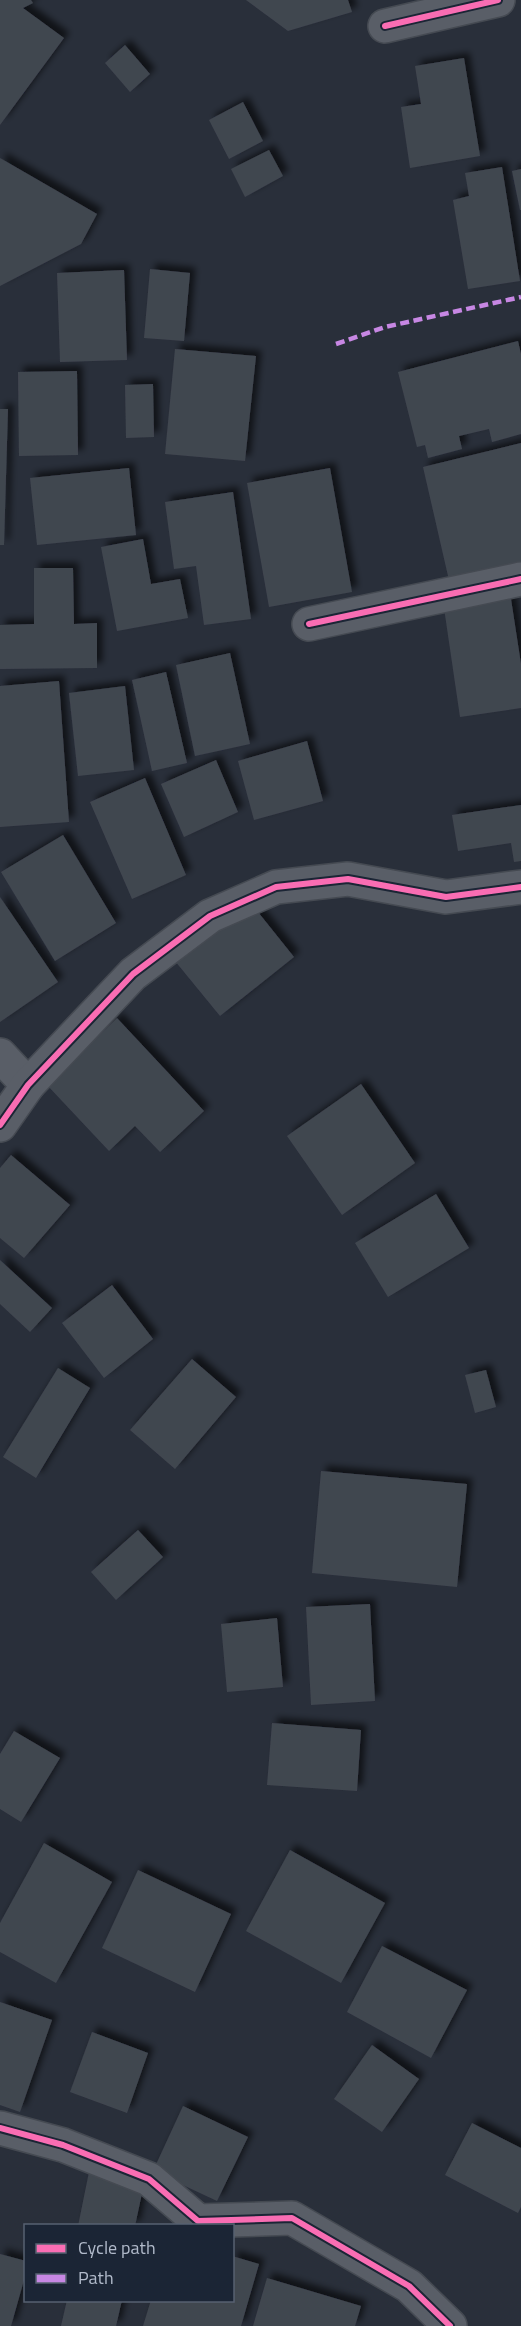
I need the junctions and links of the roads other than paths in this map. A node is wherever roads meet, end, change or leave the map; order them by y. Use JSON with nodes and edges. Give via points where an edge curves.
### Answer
{"nodes":[{"id":1,"x":498,"y":0,"type":"edge"},
{"id":2,"x":385,"y":26,"type":"dead end"},
{"id":3,"x":521,"y":579,"type":"edge"},
{"id":4,"x":309,"y":624,"type":"dead end"},
{"id":5,"x":521,"y":887,"type":"edge"},
{"id":6,"x":0,"y":1055,"type":"edge"},
{"id":7,"x":28,"y":1084,"type":"junction"},
{"id":8,"x":0,"y":1125,"type":"edge"},
{"id":9,"x":0,"y":2128,"type":"edge"},
{"id":10,"x":450,"y":2326,"type":"edge"}],
"edges":[{"from":1,"to":2,"type":"street"},
{"from":3,"to":4,"type":"street"},
{"from":5,"to":7,"type":"street","via":[[446,897],[348,879],[276,887],[210,916],[133,974]]},
{"from":6,"to":7,"type":"street"},
{"from":7,"to":8,"type":"street"},
{"from":9,"to":10,"type":"street","via":[[63,2145],[149,2179],[198,2221],[292,2218],[409,2286]]}]}
